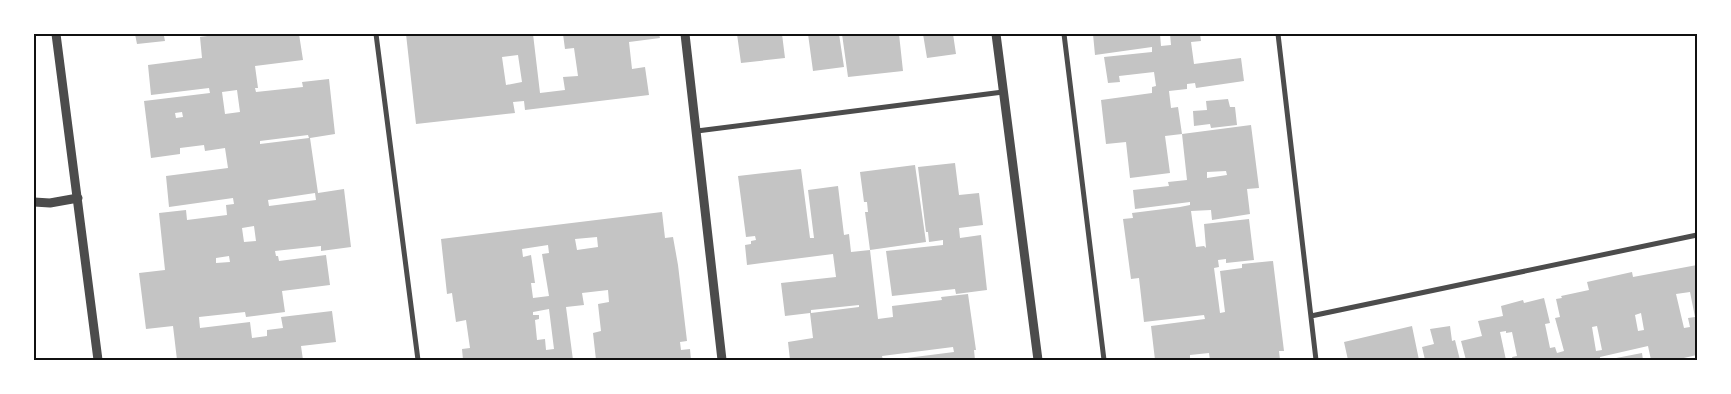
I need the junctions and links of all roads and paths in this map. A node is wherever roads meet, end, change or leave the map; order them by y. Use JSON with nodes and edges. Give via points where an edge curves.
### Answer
{"nodes":[{"id":1,"x":56,"y":34,"type":"edge"},
{"id":2,"x":376,"y":34,"type":"edge"},
{"id":3,"x":685,"y":34,"type":"edge"},
{"id":4,"x":996,"y":34,"type":"edge"},
{"id":5,"x":1064,"y":34,"type":"edge"},
{"id":6,"x":1278,"y":34,"type":"edge"},
{"id":7,"x":1003,"y":92,"type":"junction"},
{"id":8,"x":697,"y":131,"type":"junction"},
{"id":9,"x":78,"y":198,"type":"junction"},
{"id":10,"x":34,"y":202,"type":"edge"},
{"id":11,"x":1697,"y":236,"type":"edge"},
{"id":12,"x":1311,"y":316,"type":"junction"},
{"id":13,"x":98,"y":360,"type":"edge"},
{"id":14,"x":418,"y":360,"type":"edge"},
{"id":15,"x":722,"y":360,"type":"edge"},
{"id":16,"x":1038,"y":360,"type":"edge"},
{"id":17,"x":1104,"y":360,"type":"edge"},
{"id":18,"x":1316,"y":360,"type":"edge"}],
"edges":[{"from":1,"to":9,"type":"street"},
{"from":2,"to":14,"type":"street"},
{"from":3,"to":8,"type":"street"},
{"from":4,"to":7,"type":"street"},
{"from":5,"to":17,"type":"street"},
{"from":6,"to":12,"type":"street"},
{"from":7,"to":8,"type":"street"},
{"from":7,"to":16,"type":"street"},
{"from":8,"to":15,"type":"street"},
{"from":9,"to":10,"type":"street"},
{"from":9,"to":13,"type":"street"},
{"from":11,"to":12,"type":"street"},
{"from":12,"to":18,"type":"street"}]}
